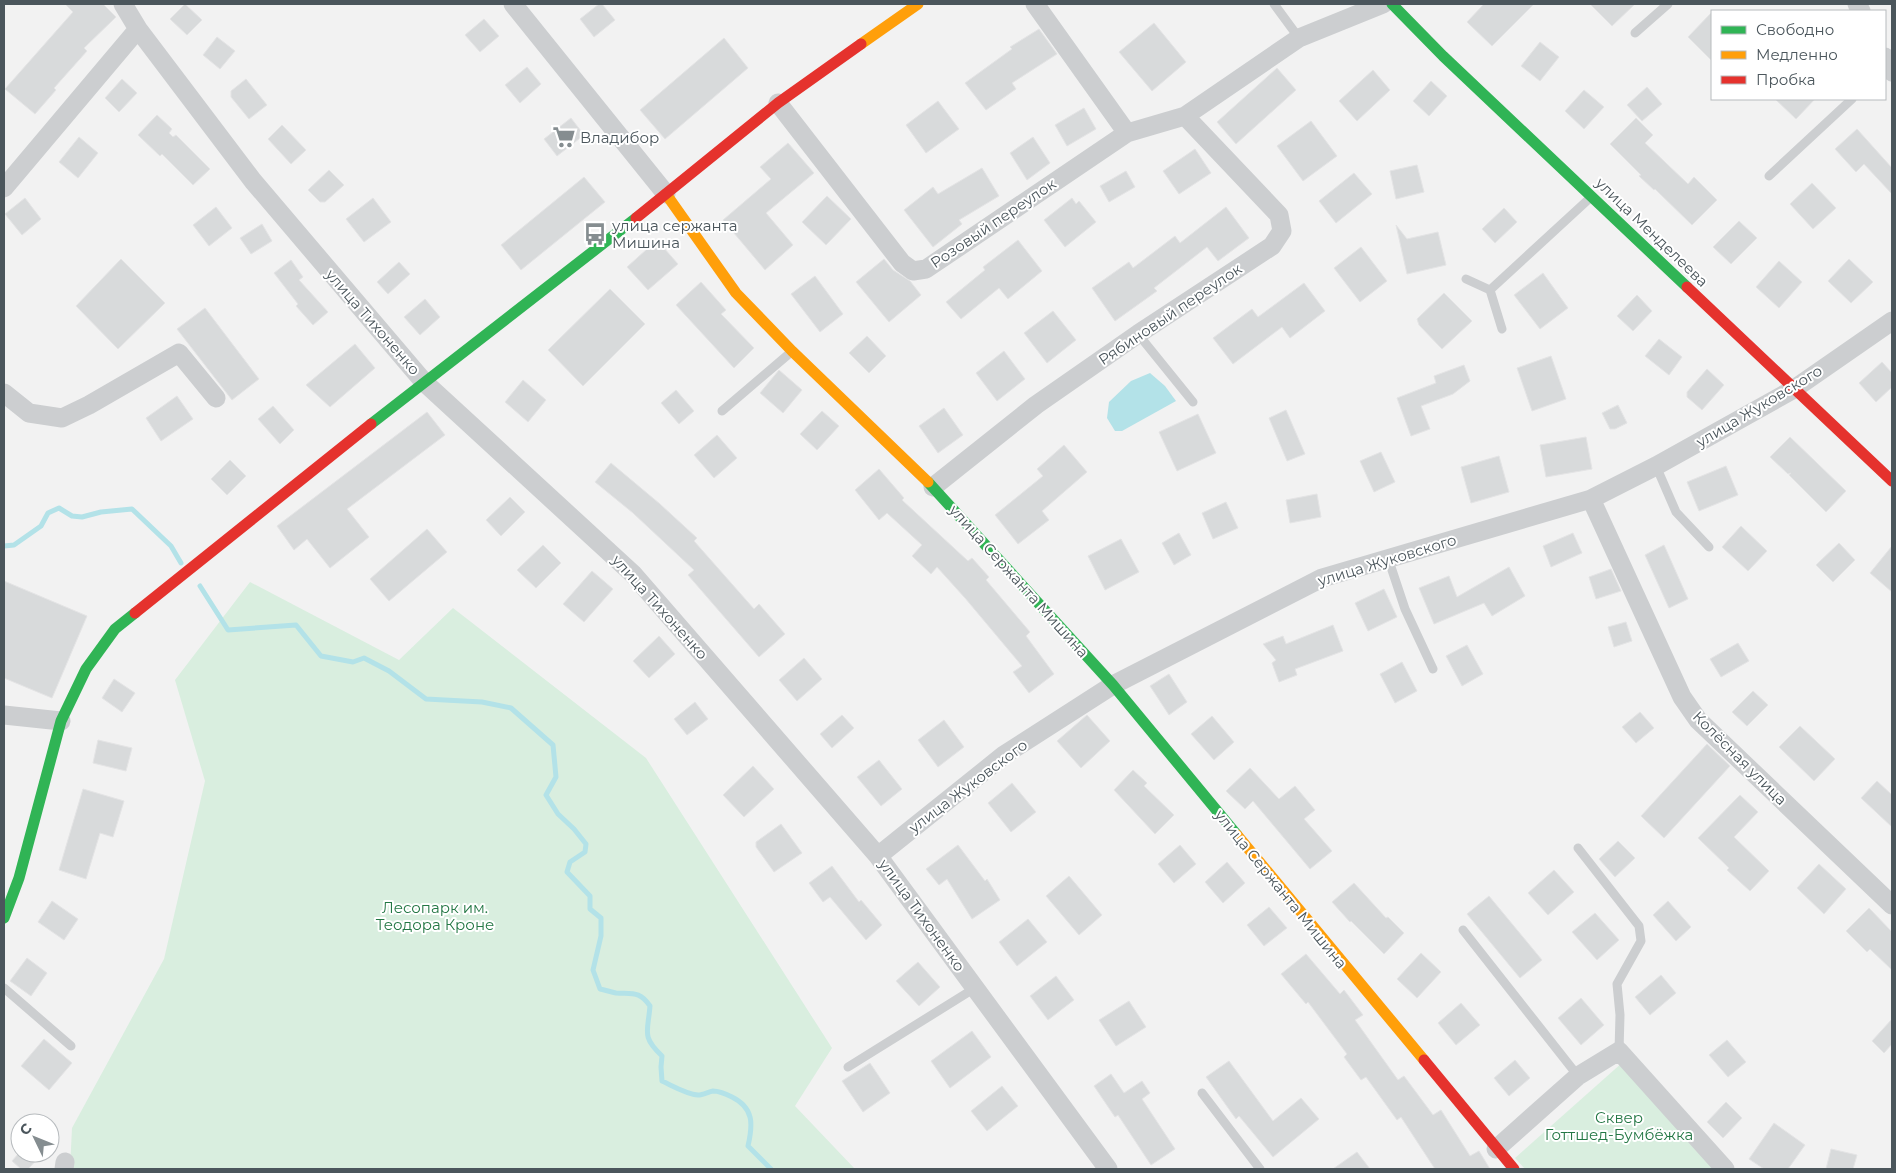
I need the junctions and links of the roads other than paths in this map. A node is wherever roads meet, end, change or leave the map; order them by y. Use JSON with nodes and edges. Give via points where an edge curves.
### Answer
{"nodes":[{"id":1,"x":123,"y":4,"type":"edge"},
{"id":2,"x":513,"y":4,"type":"edge"},
{"id":3,"x":918,"y":4,"type":"edge"},
{"id":4,"x":1035,"y":4,"type":"edge"},
{"id":5,"x":1274,"y":4,"type":"edge"},
{"id":6,"x":1383,"y":4,"type":"edge"},
{"id":7,"x":1392,"y":4,"type":"edge"},
{"id":8,"x":1668,"y":4,"type":"edge"},
{"id":9,"x":138,"y":29,"type":"junction"},
{"id":10,"x":1635,"y":33,"type":"dead end"},
{"id":11,"x":1299,"y":38,"type":"junction"},
{"id":12,"x":1851,"y":100,"type":"edge"},
{"id":13,"x":778,"y":103,"type":"junction"},
{"id":14,"x":1185,"y":116,"type":"junction"},
{"id":15,"x":1127,"y":133,"type":"junction"},
{"id":16,"x":1769,"y":176,"type":"dead end"},
{"id":17,"x":4,"y":188,"type":"edge"},
{"id":18,"x":666,"y":194,"type":"junction"},
{"id":19,"x":1592,"y":196,"type":"junction"},
{"id":20,"x":1466,"y":280,"type":"dead end"},
{"id":21,"x":1490,"y":290,"type":"junction"},
{"id":22,"x":1892,"y":321,"type":"edge"},
{"id":23,"x":1502,"y":329,"type":"dead end"},
{"id":24,"x":1138,"y":334,"type":"junction"},
{"id":25,"x":792,"y":351,"type":"junction"},
{"id":26,"x":424,"y":382,"type":"junction"},
{"id":27,"x":1794,"y":389,"type":"junction"},
{"id":28,"x":4,"y":393,"type":"edge"},
{"id":29,"x":216,"y":398,"type":"dead end"},
{"id":30,"x":1193,"y":402,"type":"dead end"},
{"id":31,"x":722,"y":411,"type":"dead end"},
{"id":32,"x":1656,"y":466,"type":"junction"},
{"id":33,"x":1892,"y":481,"type":"edge"},
{"id":34,"x":933,"y":486,"type":"junction"},
{"id":35,"x":1591,"y":499,"type":"junction"},
{"id":36,"x":1708,"y":547,"type":"dead end"},
{"id":37,"x":1388,"y":558,"type":"junction"},
{"id":38,"x":1433,"y":669,"type":"dead end"},
{"id":39,"x":1113,"y":685,"type":"junction"},
{"id":40,"x":4,"y":715,"type":"edge"},
{"id":41,"x":61,"y":721,"type":"junction"},
{"id":42,"x":1578,"y":848,"type":"dead end"},
{"id":43,"x":878,"y":856,"type":"junction"},
{"id":44,"x":1892,"y":905,"type":"edge"},
{"id":45,"x":4,"y":918,"type":"edge"},
{"id":46,"x":1463,"y":930,"type":"dead end"},
{"id":47,"x":4,"y":988,"type":"edge"},
{"id":48,"x":975,"y":988,"type":"junction"},
{"id":49,"x":71,"y":1046,"type":"dead end"},
{"id":50,"x":1619,"y":1051,"type":"junction"},
{"id":51,"x":848,"y":1067,"type":"dead end"},
{"id":52,"x":1578,"y":1076,"type":"junction"},
{"id":53,"x":1202,"y":1093,"type":"dead end"},
{"id":54,"x":1496,"y":1149,"type":"junction"},
{"id":55,"x":1108,"y":1169,"type":"edge"},
{"id":56,"x":1260,"y":1169,"type":"edge"},
{"id":57,"x":1514,"y":1169,"type":"edge"},
{"id":58,"x":1725,"y":1169,"type":"edge"}],
"edges":[{"from":1,"to":9,"type":"street","name":"улица Тихоненко"},
{"from":2,"to":18,"type":"street","name":"улица Сержанта Мишина"},
{"from":3,"to":13,"type":"street"},
{"from":4,"to":15,"type":"street"},
{"from":5,"to":11,"type":"lane"},
{"from":6,"to":11,"type":"street","name":"Розовый переулок"},
{"from":7,"to":19,"type":"street","name":"улица Менделеева"},
{"from":8,"to":10,"type":"lane"},
{"from":9,"to":17,"type":"street"},
{"from":9,"to":26,"type":"street","name":"улица Тихоненко","via":[[252,181]]},
{"from":11,"to":14,"type":"street","name":"Розовый переулок"},
{"from":12,"to":16,"type":"lane"},
{"from":13,"to":15,"type":"street","name":"Розовый переулок","via":[[902,263],[913,271],[926,268]]},
{"from":13,"to":18,"type":"street"},
{"from":14,"to":15,"type":"street","name":"Розовый переулок"},
{"from":14,"to":24,"type":"street","name":"Рябиновый переулок","via":[[1279,215],[1282,232],[1272,246]]},
{"from":18,"to":25,"type":"street","name":"улица Сержанта Мишина","via":[[736,293]]},
{"from":18,"to":26,"type":"street"},
{"from":19,"to":21,"type":"lane"},
{"from":19,"to":27,"type":"street","name":"улица Менделеева"},
{"from":20,"to":21,"type":"lane"},
{"from":21,"to":23,"type":"lane"},
{"from":22,"to":27,"type":"street","name":"улица Жуковского"},
{"from":24,"to":30,"type":"lane"},
{"from":24,"to":34,"type":"street","name":"Рябиновый переулок","via":[[1036,405]]},
{"from":25,"to":31,"type":"lane"},
{"from":25,"to":34,"type":"street","name":"улица Сержанта Мишина"},
{"from":26,"to":41,"type":"street","via":[[115,629],[86,669]]},
{"from":26,"to":43,"type":"street","name":"улица Тихоненко","via":[[633,574]]},
{"from":27,"to":32,"type":"street","name":"улица Жуковского"},
{"from":27,"to":33,"type":"street","name":"улица Менделеева"},
{"from":28,"to":29,"type":"street","via":[[29,413],[62,418],[179,353]]},
{"from":32,"to":35,"type":"street","name":"улица Жуковского"},
{"from":32,"to":36,"type":"lane","via":[[1676,512]]},
{"from":34,"to":39,"type":"street","name":"улица Сержанта Мишина"},
{"from":35,"to":37,"type":"street","name":"улица Жуковского"},
{"from":35,"to":44,"type":"street","name":"Колёсная улица","via":[[1682,698],[1698,720]]},
{"from":37,"to":38,"type":"lane","via":[[1405,609]]},
{"from":37,"to":39,"type":"street","name":"улица Жуковского","via":[[1322,578]]},
{"from":39,"to":43,"type":"street","name":"улица Жуковского","via":[[1004,755]]},
{"from":39,"to":54,"type":"street","name":"улица Сержанта Мишина"},
{"from":40,"to":41,"type":"street"},
{"from":41,"to":45,"type":"street","via":[[20,878]]},
{"from":42,"to":50,"type":"lane","via":[[1639,926],[1641,941],[1617,984]]},
{"from":43,"to":48,"type":"street","name":"улица Тихоненко"},
{"from":46,"to":52,"type":"lane"},
{"from":47,"to":49,"type":"lane"},
{"from":48,"to":51,"type":"lane"},
{"from":48,"to":55,"type":"street","name":"улица Тихоненко"},
{"from":50,"to":52,"type":"street"},
{"from":50,"to":58,"type":"street"},
{"from":52,"to":54,"type":"street"},
{"from":53,"to":56,"type":"lane"},
{"from":54,"to":57,"type":"street","name":"улица Сержанта Мишина"}]}
